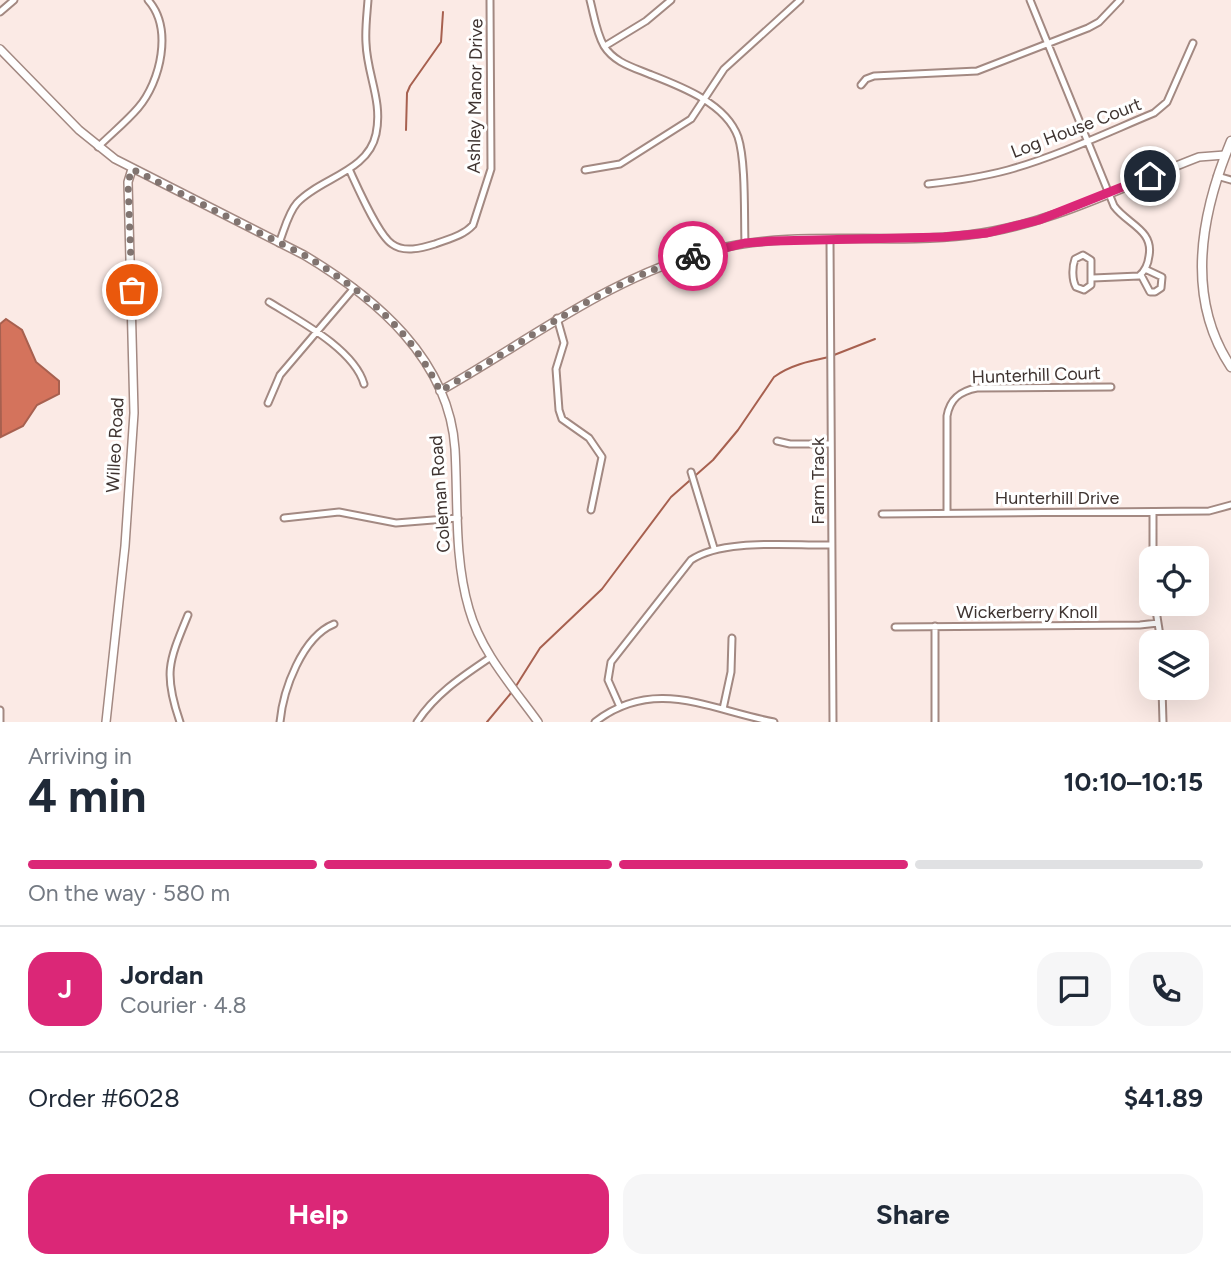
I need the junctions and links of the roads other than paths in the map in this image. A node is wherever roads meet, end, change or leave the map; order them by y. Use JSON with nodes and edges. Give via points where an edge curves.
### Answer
{"nodes":[{"id":1,"x":14,"y":0,"type":"edge"},
{"id":2,"x":368,"y":0,"type":"edge"},
{"id":3,"x":490,"y":0,"type":"edge"},
{"id":4,"x":590,"y":0,"type":"edge"},
{"id":5,"x":671,"y":0,"type":"edge"},
{"id":6,"x":800,"y":0,"type":"edge"},
{"id":7,"x":1030,"y":0,"type":"edge"},
{"id":8,"x":1120,"y":0,"type":"edge"},
{"id":9,"x":151,"y":1,"type":"edge"},
{"id":10,"x":0,"y":12,"type":"edge"},
{"id":11,"x":1193,"y":43,"type":"dead end"},
{"id":12,"x":1048,"y":44,"type":"junction"},
{"id":13,"x":604,"y":46,"type":"junction"},
{"id":14,"x":0,"y":49,"type":"edge"},
{"id":15,"x":860,"y":85,"type":"dead end"},
{"id":16,"x":703,"y":101,"type":"junction"},
{"id":17,"x":1087,"y":141,"type":"junction"},
{"id":18,"x":1231,"y":141,"type":"edge"},
{"id":19,"x":98,"y":147,"type":"junction"},
{"id":20,"x":1225,"y":155,"type":"junction"},
{"id":21,"x":132,"y":169,"type":"junction"},
{"id":22,"x":349,"y":169,"type":"junction"},
{"id":23,"x":585,"y":170,"type":"dead end"},
{"id":24,"x":1217,"y":176,"type":"junction"},
{"id":25,"x":1231,"y":180,"type":"edge"},
{"id":26,"x":928,"y":184,"type":"dead end"},
{"id":27,"x":1108,"y":193,"type":"junction"},
{"id":28,"x":830,"y":240,"type":"junction"},
{"id":29,"x":279,"y":243,"type":"junction"},
{"id":30,"x":745,"y":243,"type":"junction"},
{"id":31,"x":1093,"y":278,"type":"junction"},
{"id":32,"x":354,"y":288,"type":"junction"},
{"id":33,"x":269,"y":302,"type":"dead end"},
{"id":34,"x":557,"y":318,"type":"junction"},
{"id":35,"x":316,"y":332,"type":"junction"},
{"id":36,"x":1231,"y":367,"type":"edge"},
{"id":37,"x":364,"y":384,"type":"dead end"},
{"id":38,"x":1111,"y":387,"type":"dead end"},
{"id":39,"x":440,"y":391,"type":"junction"},
{"id":40,"x":268,"y":403,"type":"dead end"},
{"id":41,"x":777,"y":441,"type":"dead end"},
{"id":42,"x":831,"y":444,"type":"junction"},
{"id":43,"x":691,"y":472,"type":"dead end"},
{"id":44,"x":1231,"y":505,"type":"edge"},
{"id":45,"x":592,"y":510,"type":"dead end"},
{"id":46,"x":1153,"y":512,"type":"junction"},
{"id":47,"x":947,"y":513,"type":"junction"},
{"id":48,"x":882,"y":514,"type":"dead end"},
{"id":49,"x":284,"y":518,"type":"dead end"},
{"id":50,"x":458,"y":518,"type":"junction"},
{"id":51,"x":832,"y":545,"type":"junction"},
{"id":52,"x":1153,"y":546,"type":"edge"},
{"id":53,"x":714,"y":548,"type":"junction"},
{"id":54,"x":188,"y":615,"type":"dead end"},
{"id":55,"x":1157,"y":616,"type":"edge"},
{"id":56,"x":1158,"y":623,"type":"junction"},
{"id":57,"x":334,"y":624,"type":"dead end"},
{"id":58,"x":935,"y":626,"type":"junction"},
{"id":59,"x":895,"y":627,"type":"dead end"},
{"id":60,"x":1159,"y":630,"type":"edge"},
{"id":61,"x":732,"y":638,"type":"dead end"},
{"id":62,"x":491,"y":657,"type":"junction"},
{"id":63,"x":1162,"y":700,"type":"edge"},
{"id":64,"x":620,"y":707,"type":"junction"},
{"id":65,"x":723,"y":709,"type":"junction"},
{"id":66,"x":0,"y":710,"type":"edge"},
{"id":67,"x":0,"y":722,"type":"edge"},
{"id":68,"x":106,"y":722,"type":"edge"},
{"id":69,"x":180,"y":722,"type":"edge"},
{"id":70,"x":280,"y":722,"type":"edge"},
{"id":71,"x":416,"y":722,"type":"edge"},
{"id":72,"x":538,"y":722,"type":"edge"},
{"id":73,"x":595,"y":722,"type":"edge"},
{"id":74,"x":774,"y":722,"type":"edge"},
{"id":75,"x":833,"y":722,"type":"edge"},
{"id":76,"x":936,"y":722,"type":"edge"},
{"id":77,"x":1163,"y":722,"type":"edge"}],
"edges":[{"from":1,"to":10,"type":"street"},
{"from":2,"to":22,"type":"street","via":[[365,44],[378,98],[376,137]]},
{"from":3,"to":22,"type":"street","name":"Ashley Manor Drive","via":[[491,169],[473,225],[426,247],[406,249],[391,244]]},
{"from":4,"to":13,"type":"street"},
{"from":5,"to":13,"type":"street"},
{"from":6,"to":16,"type":"street","via":[[724,69]]},
{"from":7,"to":12,"type":"street"},
{"from":8,"to":12,"type":"street","via":[[1099,22]]},
{"from":9,"to":19,"type":"street","via":[[162,34],[153,82],[138,107]]},
{"from":11,"to":17,"type":"street","name":"Log House Court","via":[[1163,107]]},
{"from":12,"to":15,"type":"street","via":[[977,71],[874,76]]},
{"from":12,"to":17,"type":"street"},
{"from":13,"to":16,"type":"street","via":[[622,63]]},
{"from":14,"to":19,"type":"street","name":"Coleman Road"},
{"from":16,"to":23,"type":"street","via":[[691,119],[629,160]]},
{"from":16,"to":30,"type":"street","via":[[726,117],[739,139]]},
{"from":17,"to":26,"type":"street","name":"Log House Court","via":[[1007,170]]},
{"from":17,"to":27,"type":"street"},
{"from":18,"to":20,"type":"main road"},
{"from":19,"to":21,"type":"street","name":"Coleman Road"},
{"from":20,"to":24,"type":"main road"},
{"from":20,"to":27,"type":"street","via":[[1199,158]]},
{"from":21,"to":29,"type":"street","name":"Coleman Road"},
{"from":21,"to":68,"type":"street","name":"Willeo Road","via":[[128,182],[134,361],[131,475]]},
{"from":22,"to":29,"type":"street","via":[[295,205]]},
{"from":24,"to":25,"type":"street"},
{"from":24,"to":36,"type":"main road","via":[[1205,224],[1204,292],[1211,329]]},
{"from":27,"to":28,"type":"street","via":[[1039,220],[987,233]]},
{"from":27,"to":31,"type":"street","via":[[1119,212],[1142,231],[1150,251],[1143,272],[1134,277]]},
{"from":28,"to":30,"type":"street"},
{"from":28,"to":42,"type":"street","name":"Farm Track"},
{"from":29,"to":32,"type":"street","name":"Coleman Road"},
{"from":30,"to":34,"type":"street","via":[[683,259]]},
{"from":31,"to":31,"type":"street","via":[[1089,289],[1076,287],[1073,264],[1079,256],[1091,260]]},
{"from":32,"to":35,"type":"street"},
{"from":32,"to":39,"type":"street","name":"Coleman Road","via":[[408,337]]},
{"from":33,"to":35,"type":"street"},
{"from":34,"to":39,"type":"street"},
{"from":34,"to":45,"type":"street","via":[[564,343],[556,369],[559,410],[562,419],[589,438],[602,457]]},
{"from":35,"to":37,"type":"street","via":[[355,364]]},
{"from":35,"to":40,"type":"street","via":[[280,375]]},
{"from":38,"to":47,"type":"street","name":"Hunterhill Court","via":[[977,388],[959,394],[947,416]]},
{"from":39,"to":50,"type":"street","name":"Coleman Road","via":[[455,445]]},
{"from":41,"to":42,"type":"street"},
{"from":42,"to":51,"type":"street","name":"Farm Track"},
{"from":43,"to":53,"type":"street"},
{"from":44,"to":46,"type":"street","name":"Hunterhill Drive","via":[[1209,511]]},
{"from":46,"to":47,"type":"street","name":"Hunterhill Drive"},
{"from":46,"to":52,"type":"street"},
{"from":47,"to":48,"type":"street","name":"Hunterhill Drive"},
{"from":49,"to":50,"type":"street","via":[[339,512],[396,523]]},
{"from":50,"to":62,"type":"street","name":"Coleman Road","via":[[469,608]]},
{"from":51,"to":53,"type":"street"},
{"from":51,"to":75,"type":"street","name":"Farm Track"},
{"from":53,"to":64,"type":"street","via":[[685,566],[611,662],[608,680]]},
{"from":54,"to":69,"type":"street","via":[[169,669]]},
{"from":55,"to":56,"type":"street"},
{"from":56,"to":58,"type":"street","name":"Wickerberry Knoll"},
{"from":56,"to":60,"type":"street"},
{"from":57,"to":70,"type":"street","via":[[318,634],[294,670]]},
{"from":58,"to":59,"type":"street","name":"Wickerberry Knoll"},
{"from":58,"to":76,"type":"street"},
{"from":61,"to":65,"type":"street"},
{"from":62,"to":71,"type":"street","via":[[447,687]]},
{"from":62,"to":72,"type":"street","name":"Coleman Road"},
{"from":63,"to":77,"type":"street"},
{"from":64,"to":65,"type":"street","via":[[666,697]]},
{"from":64,"to":73,"type":"street"},
{"from":65,"to":74,"type":"street"},
{"from":66,"to":67,"type":"street"}]}
